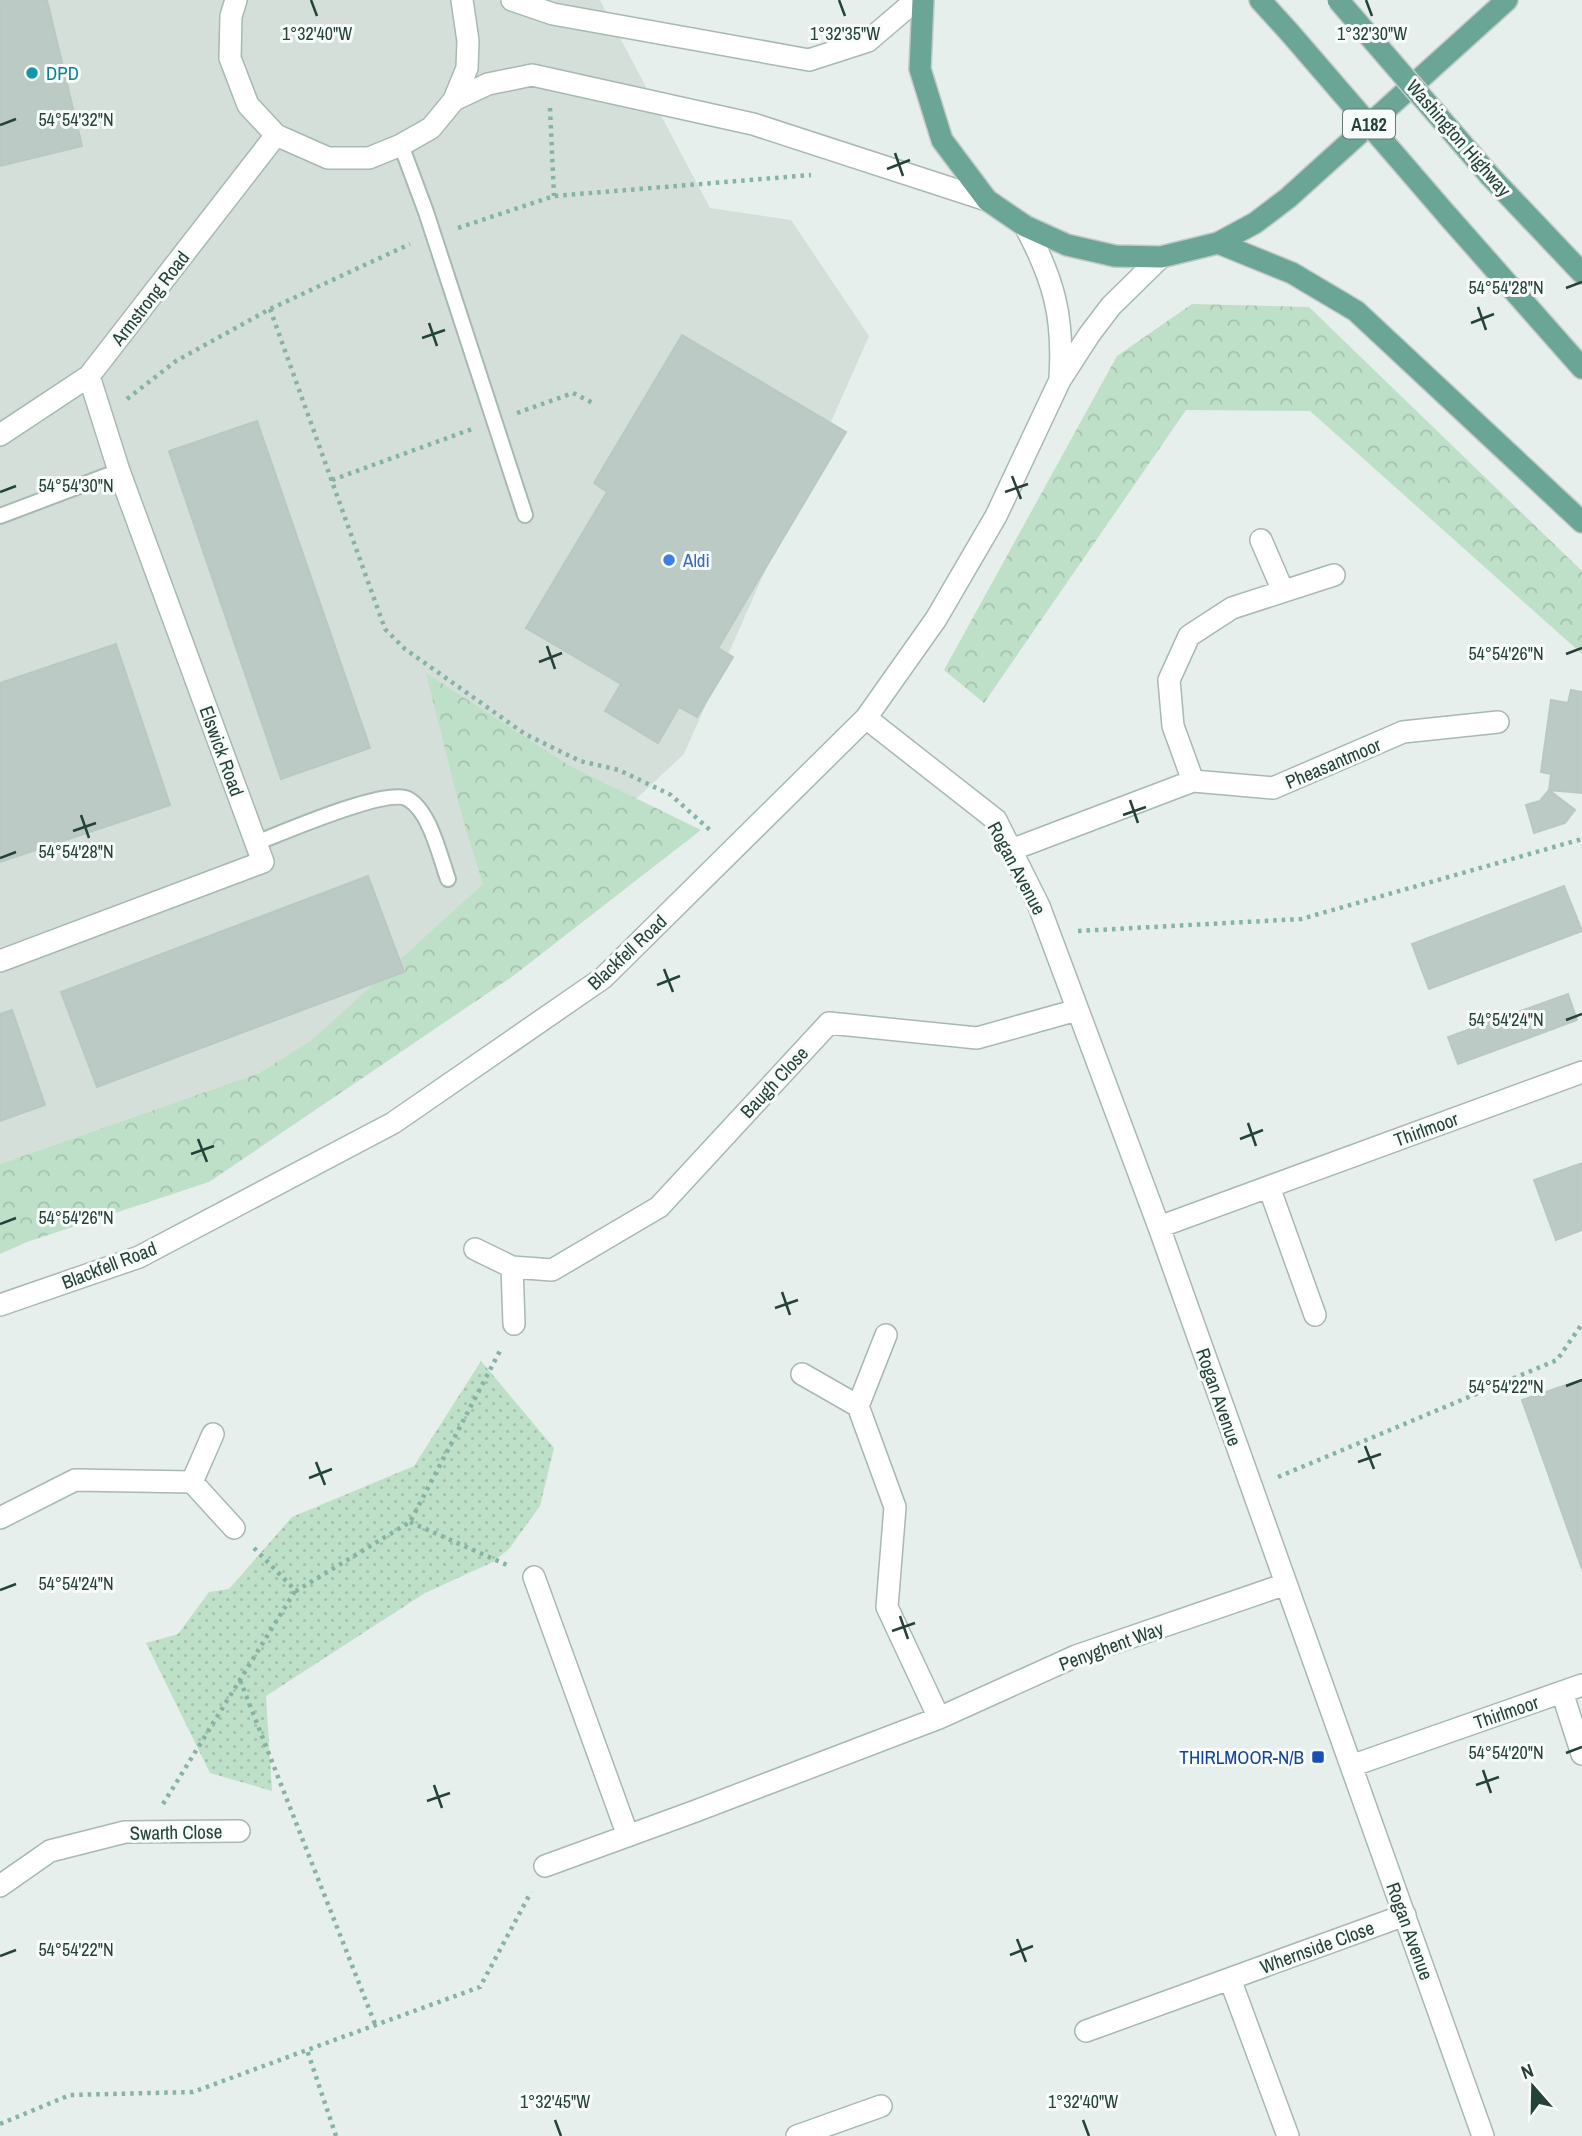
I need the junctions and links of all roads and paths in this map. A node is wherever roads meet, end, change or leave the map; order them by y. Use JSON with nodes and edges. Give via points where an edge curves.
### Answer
{"nodes":[{"id":1,"x":236,"y":0,"type":"edge"},
{"id":2,"x":461,"y":0,"type":"edge"},
{"id":3,"x":512,"y":0,"type":"edge"},
{"id":4,"x":916,"y":0,"type":"edge"},
{"id":5,"x":923,"y":0,"type":"edge"},
{"id":6,"x":1260,"y":0,"type":"edge"},
{"id":7,"x":1338,"y":0,"type":"edge"},
{"id":8,"x":1507,"y":0,"type":"edge"},
{"id":9,"x":454,"y":100,"type":"junction"},
{"id":10,"x":276,"y":135,"type":"junction"},
{"id":11,"x":401,"y":145,"type":"junction"},
{"id":12,"x":987,"y":200,"type":"junction"},
{"id":13,"x":1026,"y":226,"type":"junction"},
{"id":14,"x":1218,"y":243,"type":"junction"},
{"id":15,"x":1161,"y":257,"type":"junction"},
{"id":16,"x":1582,"y":273,"type":"edge"},
{"id":17,"x":270,"y":309,"type":"dead end"},
{"id":18,"x":1582,"y":368,"type":"edge"},
{"id":19,"x":89,"y":376,"type":"junction"},
{"id":20,"x":1060,"y":380,"type":"junction"},
{"id":21,"x":595,"y":404,"type":"dead end"},
{"id":22,"x":494,"y":421,"type":"junction"},
{"id":23,"x":0,"y":435,"type":"edge"},
{"id":24,"x":119,"y":471,"type":"junction"},
{"id":25,"x":332,"y":480,"type":"junction"},
{"id":26,"x":524,"y":515,"type":"dead end"},
{"id":27,"x":0,"y":516,"type":"edge"},
{"id":28,"x":1582,"y":522,"type":"edge"},
{"id":29,"x":1261,"y":540,"type":"dead end"},
{"id":30,"x":1334,"y":575,"type":"dead end"},
{"id":31,"x":1283,"y":591,"type":"junction"},
{"id":32,"x":866,"y":718,"type":"junction"},
{"id":33,"x":1498,"y":722,"type":"dead end"},
{"id":34,"x":1193,"y":781,"type":"junction"},
{"id":35,"x":1582,"y":839,"type":"edge"},
{"id":36,"x":256,"y":843,"type":"junction"},
{"id":37,"x":1011,"y":850,"type":"junction"},
{"id":38,"x":732,"y":851,"type":"junction"},
{"id":39,"x":448,"y":879,"type":"dead end"},
{"id":40,"x":1049,"y":932,"type":"junction"},
{"id":41,"x":0,"y":961,"type":"edge"},
{"id":42,"x":1077,"y":1010,"type":"junction"},
{"id":43,"x":1582,"y":1072,"type":"edge"},
{"id":44,"x":1269,"y":1186,"type":"junction"},
{"id":45,"x":1159,"y":1227,"type":"junction"},
{"id":46,"x":475,"y":1249,"type":"dead end"},
{"id":47,"x":512,"y":1267,"type":"junction"},
{"id":48,"x":0,"y":1305,"type":"edge"},
{"id":49,"x":1315,"y":1315,"type":"dead end"},
{"id":50,"x":514,"y":1324,"type":"joint"},
{"id":51,"x":1582,"y":1324,"type":"edge"},
{"id":52,"x":886,"y":1335,"type":"dead end"},
{"id":53,"x":802,"y":1374,"type":"dead end"},
{"id":54,"x":858,"y":1406,"type":"junction"},
{"id":55,"x":213,"y":1434,"type":"dead end"},
{"id":56,"x":192,"y":1482,"type":"junction"},
{"id":57,"x":1251,"y":1488,"type":"junction"},
{"id":58,"x":0,"y":1518,"type":"edge"},
{"id":59,"x":410,"y":1522,"type":"junction"},
{"id":60,"x":234,"y":1528,"type":"joint"},
{"id":61,"x":534,"y":1577,"type":"joint"},
{"id":62,"x":1286,"y":1584,"type":"junction"},
{"id":63,"x":296,"y":1591,"type":"junction"},
{"id":64,"x":240,"y":1680,"type":"junction"},
{"id":65,"x":1572,"y":1689,"type":"edge"},
{"id":66,"x":939,"y":1718,"type":"junction"},
{"id":67,"x":1582,"y":1754,"type":"edge"},
{"id":68,"x":1351,"y":1766,"type":"junction"},
{"id":69,"x":146,"y":1831,"type":"junction"},
{"id":70,"x":239,"y":1831,"type":"dead end"},
{"id":71,"x":628,"y":1836,"type":"junction"},
{"id":72,"x":545,"y":1866,"type":"joint"},
{"id":73,"x":0,"y":1886,"type":"edge"},
{"id":74,"x":1405,"y":1915,"type":"junction"},
{"id":75,"x":1230,"y":1979,"type":"junction"},
{"id":76,"x":375,"y":2025,"type":"junction"},
{"id":77,"x":1086,"y":2031,"type":"dead end"},
{"id":78,"x":307,"y":2050,"type":"junction"},
{"id":79,"x":881,"y":2106,"type":"dead end"},
{"id":80,"x":0,"y":2124,"type":"edge"},
{"id":81,"x":337,"y":2136,"type":"edge"},
{"id":82,"x":797,"y":2136,"type":"edge"},
{"id":83,"x":1288,"y":2136,"type":"edge"},
{"id":84,"x":1483,"y":2136,"type":"edge"}],
"edges":[{"from":1,"to":10,"type":"street","via":[[230,58],[247,104]]},
{"from":2,"to":9,"type":"street","via":[[467,68]]},
{"from":3,"to":4,"type":"street","via":[[553,14],[809,60],[868,41]]},
{"from":5,"to":12,"type":"main road","via":[[920,69],[942,140]]},
{"from":6,"to":18,"type":"main road","number":"A182","bridge":true},
{"from":7,"to":16,"type":"main road","name":"Washington Highway","number":"A182","bridge":true,"via":[[1490,176]]},
{"from":8,"to":14,"type":"main road","via":[[1288,198]]},
{"from":9,"to":11,"type":"street","via":[[430,128]]},
{"from":9,"to":12,"type":"street","via":[[488,84],[533,75],[753,124]]},
{"from":10,"to":11,"type":"street","via":[[328,158],[369,158]]},
{"from":10,"to":19,"type":"street","name":"Armstrong Road"},
{"from":11,"to":22,"type":"lane"},
{"from":12,"to":13,"type":"main road"},
{"from":13,"to":15,"type":"main road","via":[[1067,245],[1115,256]]},
{"from":13,"to":20,"type":"street","name":"Blackfell Road","via":[[1052,282],[1059,310]]},
{"from":14,"to":15,"type":"main road"},
{"from":14,"to":28,"type":"main road","via":[[1292,273],[1356,311]]},
{"from":15,"to":20,"type":"street","name":"Blackfell Road","via":[[1111,306]]},
{"from":17,"to":25,"type":"path"},
{"from":19,"to":23,"type":"street","name":"Armstrong Road"},
{"from":19,"to":24,"type":"street","name":"Elswick Road"},
{"from":20,"to":32,"type":"street","name":"Blackfell Road","via":[[996,516],[936,619]]},
{"from":21,"to":22,"type":"path","via":[[573,393]]},
{"from":22,"to":25,"type":"path"},
{"from":22,"to":26,"type":"lane"},
{"from":24,"to":27,"type":"lane"},
{"from":24,"to":36,"type":"street","name":"Elswick Road"},
{"from":25,"to":38,"type":"path","via":[[385,629],[405,649],[526,734],[580,761],[619,770],[671,795]]},
{"from":29,"to":31,"type":"street"},
{"from":30,"to":31,"type":"street"},
{"from":31,"to":34,"type":"street","via":[[1232,608],[1189,636],[1169,680],[1173,726]]},
{"from":32,"to":37,"type":"street","name":"Rogan Avenue","via":[[996,820]]},
{"from":32,"to":38,"type":"street","name":"Blackfell Road"},
{"from":33,"to":34,"type":"street","name":"Pheasantmoor","via":[[1403,732],[1273,788]]},
{"from":34,"to":37,"type":"street","name":"Pheasantmoor"},
{"from":35,"to":40,"type":"path","via":[[1301,919]]},
{"from":36,"to":39,"type":"lane","via":[[370,801],[407,798],[419,808],[431,831]]},
{"from":36,"to":41,"type":"street","via":[[262,862]]},
{"from":37,"to":40,"type":"street","name":"Rogan Avenue"},
{"from":38,"to":48,"type":"street","name":"Blackfell Road","via":[[603,978],[393,1123],[139,1257]]},
{"from":40,"to":42,"type":"street","name":"Rogan Avenue"},
{"from":42,"to":45,"type":"street","name":"Rogan Avenue"},
{"from":42,"to":47,"type":"street","name":"Baugh Close","via":[[977,1038],[829,1023],[659,1207],[552,1270]]},
{"from":43,"to":44,"type":"street","name":"Thirlmoor"},
{"from":44,"to":45,"type":"street","name":"Thirlmoor"},
{"from":44,"to":49,"type":"street"},
{"from":45,"to":57,"type":"street","name":"Rogan Avenue"},
{"from":46,"to":47,"type":"street","name":"Baugh Close"},
{"from":47,"to":50,"type":"street"},
{"from":50,"to":59,"type":"path"},
{"from":51,"to":57,"type":"path","via":[[1557,1360]]},
{"from":52,"to":54,"type":"street"},
{"from":53,"to":54,"type":"street"},
{"from":54,"to":66,"type":"street","via":[[895,1507],[887,1607]]},
{"from":55,"to":56,"type":"street"},
{"from":56,"to":58,"type":"street","via":[[75,1480]]},
{"from":56,"to":60,"type":"street"},
{"from":57,"to":62,"type":"street","name":"Rogan Avenue"},
{"from":59,"to":61,"type":"path"},
{"from":59,"to":63,"type":"path"},
{"from":60,"to":63,"type":"path"},
{"from":61,"to":71,"type":"street"},
{"from":62,"to":66,"type":"street","name":"Penyghent Way","via":[[1076,1656]]},
{"from":62,"to":68,"type":"street","name":"Rogan Avenue"},
{"from":63,"to":64,"type":"path"},
{"from":64,"to":69,"type":"path"},
{"from":64,"to":76,"type":"path"},
{"from":65,"to":67,"type":"street"},
{"from":65,"to":68,"type":"street","name":"Thirlmoor"},
{"from":66,"to":71,"type":"street","name":"Penyghent Way"},
{"from":68,"to":74,"type":"street","name":"Rogan Avenue"},
{"from":69,"to":70,"type":"street","name":"Swarth Close"},
{"from":69,"to":73,"type":"street","name":"Swarth Close","via":[[50,1851]]},
{"from":71,"to":72,"type":"street","name":"Penyghent Way"},
{"from":72,"to":76,"type":"path","via":[[480,1987]]},
{"from":74,"to":75,"type":"street","name":"Whernside Close"},
{"from":74,"to":84,"type":"street","name":"Rogan Avenue"},
{"from":75,"to":77,"type":"street","name":"Whernside Close"},
{"from":75,"to":83,"type":"street"},
{"from":76,"to":78,"type":"path"},
{"from":78,"to":80,"type":"path","via":[[193,2092],[70,2095]]},
{"from":78,"to":81,"type":"path"},
{"from":79,"to":82,"type":"street"}]}
